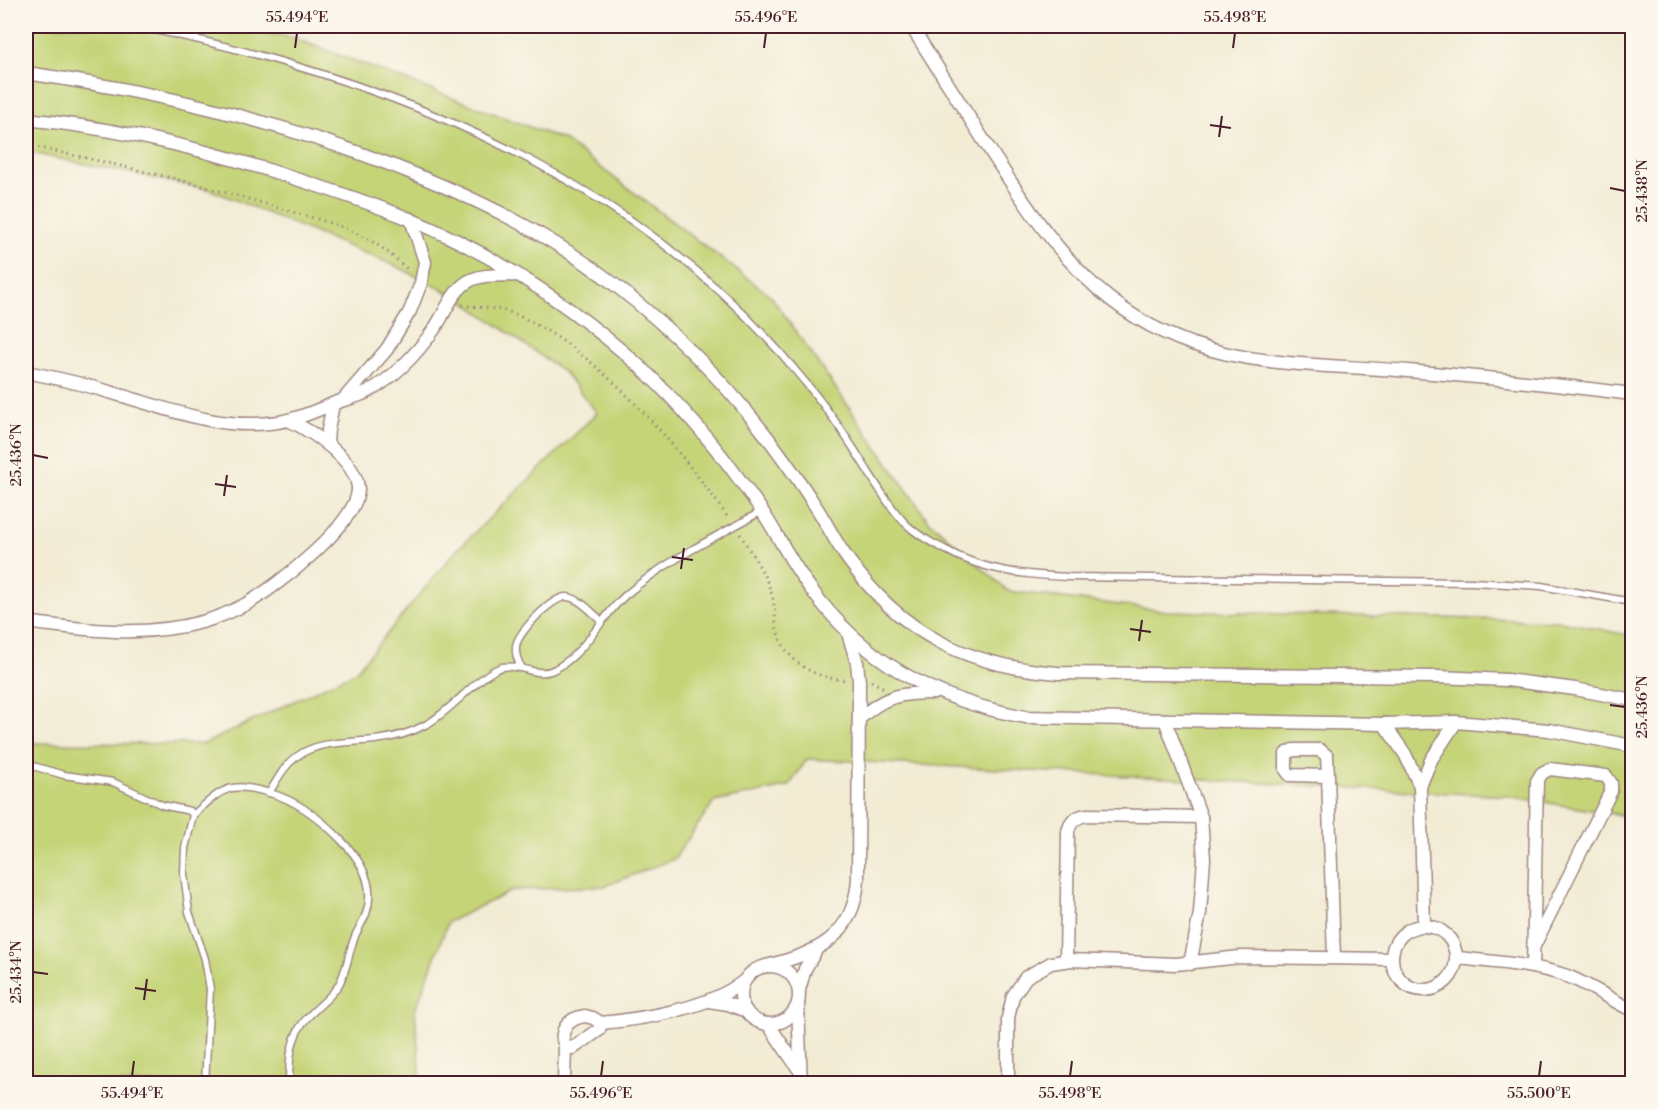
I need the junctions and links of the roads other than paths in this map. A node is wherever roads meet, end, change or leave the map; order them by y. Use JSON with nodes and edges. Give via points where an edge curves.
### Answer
{"nodes":[{"id":1,"x":136,"y":26,"type":"edge"},
{"id":2,"x":911,"y":26,"type":"edge"},
{"id":3,"x":26,"y":73,"type":"edge"},
{"id":4,"x":26,"y":118,"type":"edge"},
{"id":5,"x":411,"y":219,"type":"junction"},
{"id":6,"x":519,"y":275,"type":"junction"},
{"id":7,"x":26,"y":372,"type":"edge"},
{"id":8,"x":1632,"y":394,"type":"edge"},
{"id":9,"x":338,"y":402,"type":"junction"},
{"id":10,"x":288,"y":420,"type":"junction"},
{"id":11,"x":327,"y":444,"type":"junction"},
{"id":12,"x":762,"y":511,"type":"junction"},
{"id":13,"x":1632,"y":603,"type":"edge"},
{"id":14,"x":602,"y":620,"type":"junction"},
{"id":15,"x":26,"y":622,"type":"edge"},
{"id":16,"x":848,"y":633,"type":"junction"},
{"id":17,"x":522,"y":669,"type":"junction"},
{"id":18,"x":938,"y":693,"type":"junction"},
{"id":19,"x":1632,"y":700,"type":"edge"},
{"id":20,"x":859,"y":719,"type":"junction"},
{"id":21,"x":1165,"y":720,"type":"junction"},
{"id":22,"x":1455,"y":722,"type":"junction"},
{"id":23,"x":1384,"y":724,"type":"junction"},
{"id":24,"x":1632,"y":746,"type":"edge"},
{"id":25,"x":26,"y":764,"type":"edge"},
{"id":26,"x":1328,"y":776,"type":"dead end"},
{"id":27,"x":1420,"y":786,"type":"junction"},
{"id":28,"x":269,"y":792,"type":"junction"},
{"id":29,"x":193,"y":815,"type":"junction"},
{"id":30,"x":1201,"y":817,"type":"junction"},
{"id":31,"x":1424,"y":926,"type":"junction"},
{"id":32,"x":1533,"y":946,"type":"junction"},
{"id":33,"x":816,"y":950,"type":"junction"},
{"id":34,"x":1334,"y":958,"type":"junction"},
{"id":35,"x":1457,"y":958,"type":"junction"},
{"id":36,"x":1391,"y":959,"type":"junction"},
{"id":37,"x":1066,"y":961,"type":"junction"},
{"id":38,"x":1190,"y":964,"type":"junction"},
{"id":39,"x":766,"y":966,"type":"junction"},
{"id":40,"x":1533,"y":967,"type":"junction"},
{"id":41,"x":745,"y":980,"type":"junction"},
{"id":42,"x":799,"y":997,"type":"junction"},
{"id":43,"x":708,"y":1001,"type":"junction"},
{"id":44,"x":746,"y":1011,"type":"junction"},
{"id":45,"x":1632,"y":1011,"type":"edge"},
{"id":46,"x":601,"y":1023,"type":"junction"},
{"id":47,"x":768,"y":1024,"type":"junction"},
{"id":48,"x":566,"y":1046,"type":"junction"},
{"id":49,"x":800,"y":1077,"type":"edge"},
{"id":50,"x":206,"y":1083,"type":"edge"},
{"id":51,"x":290,"y":1083,"type":"edge"},
{"id":52,"x":564,"y":1083,"type":"edge"},
{"id":53,"x":1008,"y":1083,"type":"edge"}],
"edges":[{"from":1,"to":13,"type":"lane","via":[[250,53],[385,97],[507,149],[609,206],[684,261],[782,355],[829,412],[906,524],[931,543],[971,563],[1006,572],[1069,577],[1542,586]]},
{"from":2,"to":8,"type":"street","via":[[1024,202],[1064,253],[1109,299],[1172,336],[1209,351],[1257,360],[1487,377]]},
{"from":3,"to":19,"type":"street","via":[[157,95],[290,129],[461,192],[542,235],[617,286],[691,351],[791,469],[867,585],[922,632],[953,649],[987,662],[1058,673],[1450,678],[1530,683]]},
{"from":4,"to":5,"type":"street","via":[[185,147],[257,166]]},
{"from":5,"to":6,"type":"street"},
{"from":5,"to":9,"type":"street","via":[[425,262],[421,283],[387,349]]},
{"from":6,"to":9,"type":"street","via":[[477,278],[459,289],[424,342],[387,380]]},
{"from":6,"to":12,"type":"street","via":[[567,307],[639,365],[703,432]]},
{"from":7,"to":10,"type":"street","via":[[214,422]]},
{"from":9,"to":10,"type":"street"},
{"from":9,"to":11,"type":"street"},
{"from":10,"to":11,"type":"street"},
{"from":11,"to":15,"type":"street","via":[[356,478],[355,504],[306,560],[248,603],[205,622],[158,631],[110,632]]},
{"from":12,"to":14,"type":"lane","via":[[658,570]]},
{"from":12,"to":16,"type":"street","via":[[807,585]]},
{"from":14,"to":17,"type":"lane","via":[[581,648],[556,669]]},
{"from":14,"to":17,"type":"lane","via":[[573,598],[553,601],[517,640],[516,656]]},
{"from":16,"to":18,"type":"street","via":[[891,666]]},
{"from":16,"to":20,"type":"street","via":[[857,663]]},
{"from":17,"to":28,"type":"lane","via":[[509,666],[495,670],[438,718],[410,732],[307,750],[286,766]]},
{"from":18,"to":20,"type":"street","via":[[890,697]]},
{"from":18,"to":21,"type":"street","via":[[1026,717]]},
{"from":20,"to":33,"type":"street","via":[[857,891],[844,926]]},
{"from":21,"to":23,"type":"street"},
{"from":21,"to":30,"type":"street"},
{"from":22,"to":23,"type":"street"},
{"from":22,"to":24,"type":"street","via":[[1550,730]]},
{"from":22,"to":27,"type":"street"},
{"from":23,"to":27,"type":"street","via":[[1405,754]]},
{"from":25,"to":29,"type":"lane","via":[[64,775],[113,782]]},
{"from":26,"to":34,"type":"street"},
{"from":27,"to":31,"type":"street"},
{"from":28,"to":29,"type":"lane","via":[[235,786],[215,795]]},
{"from":28,"to":51,"type":"lane","via":[[308,810],[332,831],[359,862],[369,889],[365,915],[344,974],[332,995],[306,1020],[293,1043]]},
{"from":29,"to":50,"type":"lane","via":[[184,848],[184,874],[189,912],[205,959],[210,989]]},
{"from":30,"to":37,"type":"street","via":[[1082,815],[1072,822],[1068,832]]},
{"from":30,"to":38,"type":"street","via":[[1204,860],[1200,913]]},
{"from":31,"to":35,"type":"street","via":[[1440,930],[1453,941]]},
{"from":31,"to":36,"type":"street","via":[[1407,930],[1395,942]]},
{"from":32,"to":32,"type":"street","via":[[1537,781],[1550,769],[1605,776],[1611,791]]},
{"from":32,"to":40,"type":"street"},
{"from":33,"to":39,"type":"street"},
{"from":33,"to":42,"type":"street","via":[[805,969]]},
{"from":34,"to":36,"type":"street"},
{"from":34,"to":38,"type":"street","via":[[1240,957]]},
{"from":35,"to":36,"type":"street","via":[[1453,974],[1442,987],[1425,991],[1408,987],[1396,975]]},
{"from":35,"to":40,"type":"street"},
{"from":37,"to":38,"type":"street"},
{"from":37,"to":53,"type":"street","via":[[1034,971],[1013,996],[1008,1018]]},
{"from":39,"to":41,"type":"street","via":[[750,973]]},
{"from":39,"to":42,"type":"street","via":[[788,971]]},
{"from":40,"to":45,"type":"street","via":[[1569,977]]},
{"from":41,"to":43,"type":"street"},
{"from":41,"to":44,"type":"street","via":[[741,990]]},
{"from":42,"to":47,"type":"street","via":[[792,1015]]},
{"from":42,"to":49,"type":"street"},
{"from":43,"to":44,"type":"street"},
{"from":43,"to":46,"type":"street"},
{"from":44,"to":47,"type":"street","via":[[755,1020]]},
{"from":46,"to":48,"type":"street","via":[[599,1030],[573,1048]]},
{"from":46,"to":48,"type":"street","via":[[585,1016],[568,1022],[562,1038]]},
{"from":47,"to":49,"type":"street"},
{"from":48,"to":52,"type":"street"}]}
